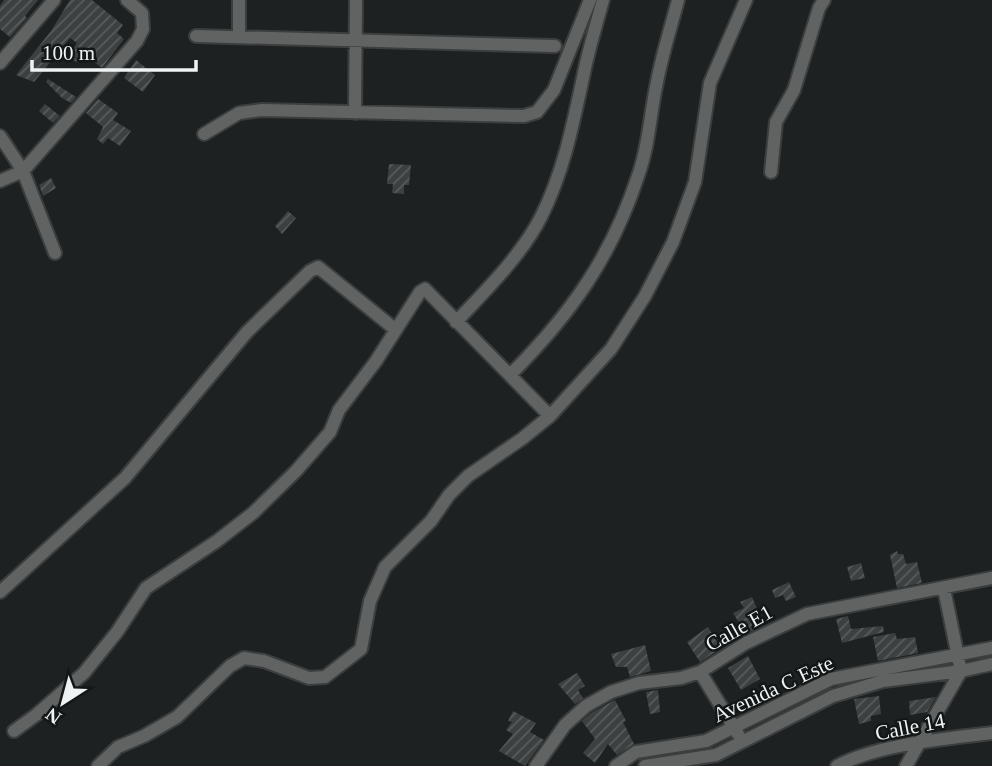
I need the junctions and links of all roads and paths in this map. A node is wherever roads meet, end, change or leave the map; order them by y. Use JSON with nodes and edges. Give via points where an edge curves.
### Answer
{"nodes":[{"id":1,"x":54,"y":0,"type":"edge"},
{"id":2,"x":127,"y":0,"type":"edge"},
{"id":3,"x":239,"y":0,"type":"edge"},
{"id":4,"x":356,"y":0,"type":"edge"},
{"id":5,"x":590,"y":0,"type":"edge"},
{"id":6,"x":603,"y":0,"type":"edge"},
{"id":7,"x":678,"y":0,"type":"edge"},
{"id":8,"x":746,"y":0,"type":"edge"},
{"id":9,"x":824,"y":0,"type":"edge"},
{"id":10,"x":196,"y":36,"type":"dead end"},
{"id":11,"x":239,"y":37,"type":"junction"},
{"id":12,"x":355,"y":41,"type":"junction"},
{"id":13,"x":555,"y":46,"type":"dead end"},
{"id":14,"x":0,"y":63,"type":"edge"},
{"id":15,"x":355,"y":113,"type":"junction"},
{"id":16,"x":204,"y":134,"type":"dead end"},
{"id":17,"x":0,"y":136,"type":"edge"},
{"id":18,"x":23,"y":171,"type":"junction"},
{"id":19,"x":771,"y":172,"type":"dead end"},
{"id":20,"x":0,"y":181,"type":"edge"},
{"id":21,"x":55,"y":253,"type":"dead end"},
{"id":22,"x":456,"y":322,"type":"junction"},
{"id":23,"x":396,"y":330,"type":"junction"},
{"id":24,"x":510,"y":375,"type":"junction"},
{"id":25,"x":550,"y":415,"type":"junction"},
{"id":26,"x":992,"y":578,"type":"edge"},
{"id":27,"x":944,"y":589,"type":"junction"},
{"id":28,"x":0,"y":592,"type":"edge"},
{"id":29,"x":992,"y":648,"type":"edge"},
{"id":30,"x":957,"y":655,"type":"junction"},
{"id":31,"x":992,"y":664,"type":"edge"},
{"id":32,"x":961,"y":671,"type":"junction"},
{"id":33,"x":700,"y":672,"type":"junction"},
{"id":34,"x":734,"y":728,"type":"junction"},
{"id":35,"x":13,"y":731,"type":"dead end"},
{"id":36,"x":992,"y":733,"type":"edge"},
{"id":37,"x":742,"y":742,"type":"junction"},
{"id":38,"x":921,"y":743,"type":"junction"},
{"id":39,"x":98,"y":766,"type":"edge"},
{"id":40,"x":536,"y":766,"type":"edge"},
{"id":41,"x":616,"y":766,"type":"edge"},
{"id":42,"x":645,"y":766,"type":"edge"},
{"id":43,"x":837,"y":766,"type":"edge"},
{"id":44,"x":906,"y":766,"type":"edge"}],
"edges":[{"from":1,"to":14,"type":"street"},
{"from":2,"to":18,"type":"street","via":[[142,13],[143,29],[137,41]]},
{"from":3,"to":11,"type":"street"},
{"from":4,"to":12,"type":"street"},
{"from":5,"to":15,"type":"street","via":[[554,90],[537,112],[524,116]]},
{"from":6,"to":22,"type":"street","via":[[562,168],[540,219],[516,254]]},
{"from":7,"to":24,"type":"street","via":[[639,175],[625,211],[601,264],[570,311]]},
{"from":8,"to":25,"type":"street","via":[[710,83],[695,182],[673,242],[611,349]]},
{"from":9,"to":19,"type":"street","via":[[794,90],[776,122]]},
{"from":10,"to":11,"type":"street"},
{"from":11,"to":12,"type":"street"},
{"from":12,"to":13,"type":"street"},
{"from":12,"to":15,"type":"street"},
{"from":15,"to":16,"type":"street","via":[[239,113]]},
{"from":17,"to":18,"type":"street"},
{"from":18,"to":20,"type":"street"},
{"from":18,"to":21,"type":"street"},
{"from":22,"to":23,"type":"street","via":[[425,289]]},
{"from":22,"to":24,"type":"street"},
{"from":23,"to":28,"type":"street","via":[[318,267],[310,271],[247,332],[125,478]]},
{"from":23,"to":35,"type":"street","via":[[339,410],[330,432],[296,471],[253,513],[146,588],[84,673]]},
{"from":24,"to":25,"type":"street"},
{"from":25,"to":39,"type":"street","via":[[468,476],[431,521],[402,547],[385,567],[370,601],[360,649],[325,677],[309,678],[244,658],[177,717],[118,747]]},
{"from":26,"to":27,"type":"street","name":"Calle E1"},
{"from":27,"to":30,"type":"street"},
{"from":27,"to":33,"type":"street","name":"Calle E1","via":[[807,614],[746,643]]},
{"from":29,"to":30,"type":"street","name":"Avenida C Este"},
{"from":30,"to":32,"type":"street"},
{"from":30,"to":34,"type":"street","name":"Avenida C Este","via":[[831,679]]},
{"from":31,"to":32,"type":"street"},
{"from":32,"to":37,"type":"street","via":[[883,681],[833,696]]},
{"from":32,"to":38,"type":"street"},
{"from":33,"to":34,"type":"street"},
{"from":33,"to":40,"type":"street","name":"Calle E1","via":[[639,683],[586,706],[565,725]]},
{"from":34,"to":37,"type":"street"},
{"from":34,"to":41,"type":"street","name":"Avenida C Este","via":[[706,741],[636,752]]},
{"from":36,"to":38,"type":"street","name":"Calle 14"},
{"from":37,"to":42,"type":"street","via":[[716,755]]},
{"from":38,"to":43,"type":"street","name":"Calle 14"},
{"from":38,"to":44,"type":"street"}]}
